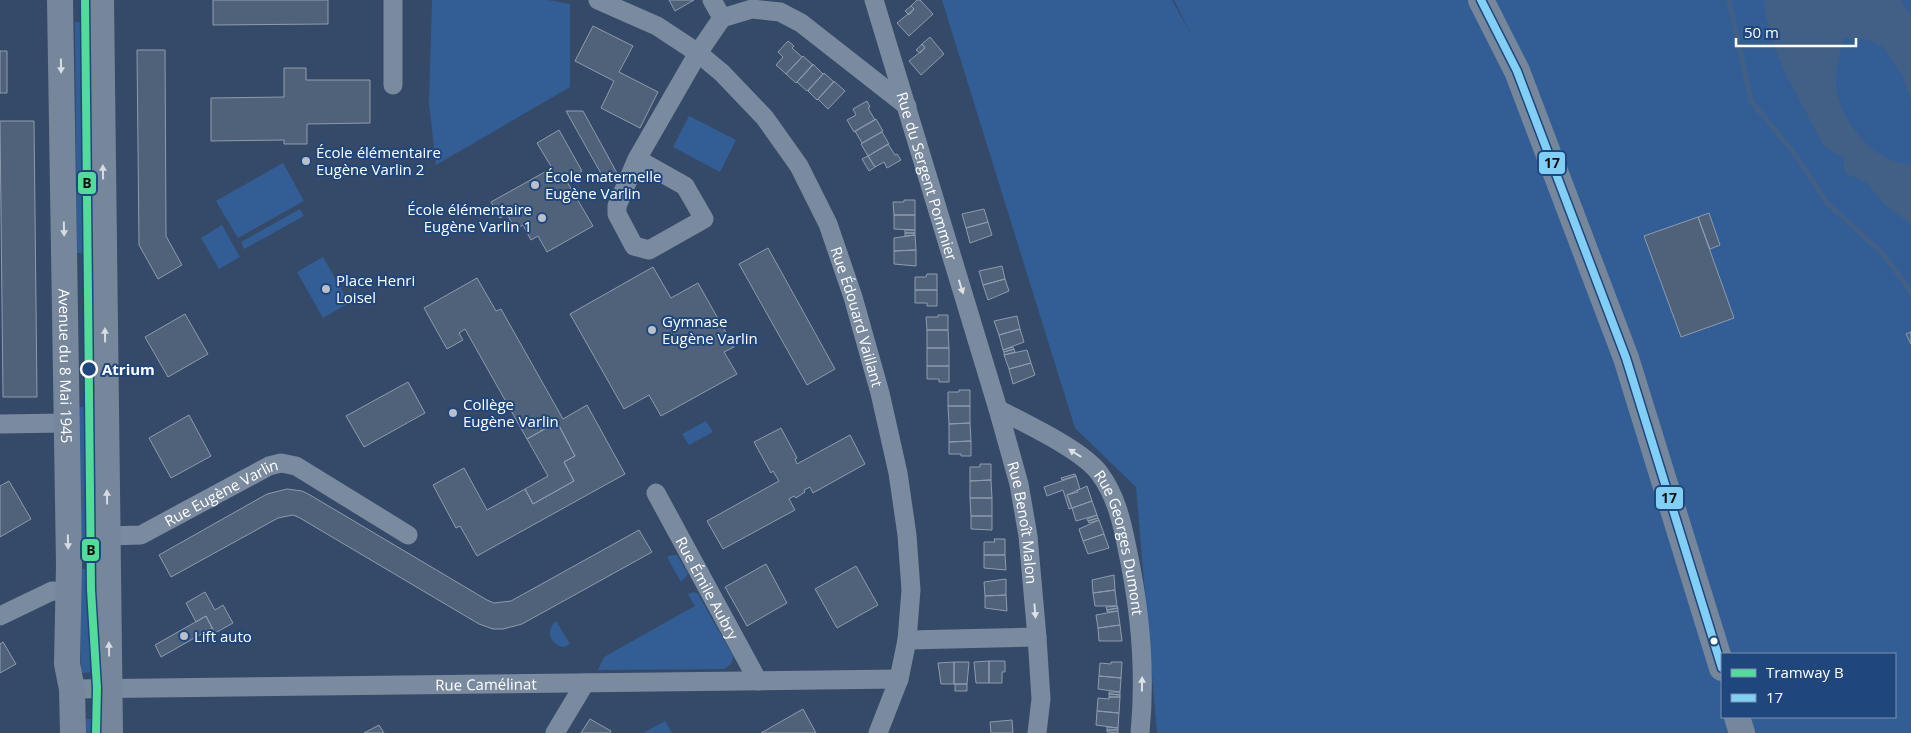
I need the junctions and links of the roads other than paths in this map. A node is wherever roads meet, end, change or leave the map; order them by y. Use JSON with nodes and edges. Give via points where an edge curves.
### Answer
{"nodes":[{"id":1,"x":60,"y":0,"type":"edge"},
{"id":2,"x":101,"y":0,"type":"edge"},
{"id":3,"x":393,"y":0,"type":"edge"},
{"id":4,"x":598,"y":0,"type":"edge"},
{"id":5,"x":712,"y":0,"type":"edge"},
{"id":6,"x":874,"y":0,"type":"edge"},
{"id":7,"x":1481,"y":0,"type":"edge"},
{"id":8,"x":722,"y":18,"type":"junction"},
{"id":9,"x":698,"y":53,"type":"junction"},
{"id":10,"x":393,"y":85,"type":"dead end"},
{"id":11,"x":907,"y":106,"type":"junction"},
{"id":12,"x":637,"y":160,"type":"junction"},
{"id":13,"x":998,"y":409,"type":"junction"},
{"id":14,"x":0,"y":424,"type":"edge"},
{"id":15,"x":66,"y":424,"type":"junction"},
{"id":16,"x":656,"y":493,"type":"dead end"},
{"id":17,"x":408,"y":535,"type":"dead end"},
{"id":18,"x":107,"y":536,"type":"junction"},
{"id":19,"x":68,"y":592,"type":"junction"},
{"id":20,"x":0,"y":616,"type":"edge"},
{"id":21,"x":1037,"y":638,"type":"junction"},
{"id":22,"x":907,"y":640,"type":"junction"},
{"id":23,"x":1721,"y":665,"type":"edge"},
{"id":24,"x":899,"y":679,"type":"junction"},
{"id":25,"x":758,"y":681,"type":"junction"},
{"id":26,"x":585,"y":682,"type":"junction"},
{"id":27,"x":72,"y":688,"type":"junction"},
{"id":28,"x":110,"y":688,"type":"junction"},
{"id":29,"x":1737,"y":718,"type":"edge"},
{"id":30,"x":73,"y":733,"type":"edge"},
{"id":31,"x":110,"y":733,"type":"edge"},
{"id":32,"x":555,"y":733,"type":"edge"},
{"id":33,"x":878,"y":733,"type":"edge"},
{"id":34,"x":1037,"y":733,"type":"edge"},
{"id":35,"x":1140,"y":733,"type":"edge"},
{"id":36,"x":1742,"y":733,"type":"edge"}],
"edges":[{"from":1,"to":15,"type":"street","name":"Avenue du 8 Mai 1945","one_way":true},
{"from":18,"to":2,"type":"street","one_way":true},
{"from":3,"to":10,"type":"street"},
{"from":4,"to":9,"type":"street","name":"Rue Édouard Vaillant","via":[[657,26]]},
{"from":5,"to":8,"type":"street"},
{"from":6,"to":11,"type":"street"},
{"from":7,"to":23,"type":"street","via":[[1517,71],[1626,358]]},
{"from":8,"to":9,"type":"street"},
{"from":8,"to":11,"type":"street","name":"Rue du Sergent Pommier","via":[[752,9],[780,12],[801,23]]},
{"from":9,"to":12,"type":"street"},
{"from":9,"to":22,"type":"street","name":"Rue Édouard Vaillant","via":[[765,118],[799,166],[828,224],[878,384],[898,473],[911,590]]},
{"from":11,"to":13,"type":"street","name":"Rue du Sergent Pommier","one_way":true},
{"from":12,"to":12,"type":"street","via":[[685,186],[704,219],[649,250],[634,246],[617,214],[617,206]]},
{"from":13,"to":21,"type":"street","name":"Rue Benoît Malon","one_way":true,"via":[[1020,484]]},
{"from":35,"to":13,"type":"street","name":"Rue Georges Dumont","one_way":true,"via":[[1140,632],[1132,568],[1114,497],[1100,473],[1080,455]]},
{"from":14,"to":15,"type":"street"},
{"from":15,"to":19,"type":"street","name":"Avenue du 8 Mai 1945","one_way":true},
{"from":16,"to":25,"type":"street","name":"Rue Émile Aubry"},
{"from":17,"to":18,"type":"street","name":"Rue Eugène Varlin","via":[[296,466],[281,463],[269,466],[141,536]]},
{"from":28,"to":18,"type":"street","one_way":true},
{"from":19,"to":20,"type":"street","via":[[52,591]]},
{"from":19,"to":27,"type":"street","name":"Avenue du 8 Mai 1945","via":[[68,664]]},
{"from":21,"to":22,"type":"street"},
{"from":21,"to":34,"type":"street","name":"Rue Benoît Malon","via":[[1041,699]]},
{"from":22,"to":24,"type":"street","name":"Rue Édouard Vaillant"},
{"from":24,"to":25,"type":"street","name":"Rue Camélinat"},
{"from":24,"to":33,"type":"street","name":"Rue Édouard Vaillant"},
{"from":25,"to":26,"type":"street","name":"Rue Camélinat"},
{"from":26,"to":28,"type":"street","name":"Rue Camélinat"},
{"from":26,"to":32,"type":"street"},
{"from":27,"to":28,"type":"street","name":"Rue Camélinat"},
{"from":27,"to":30,"type":"street","name":"Avenue du 8 Mai 1945"},
{"from":28,"to":31,"type":"street"},
{"from":29,"to":36,"type":"street"}]}
